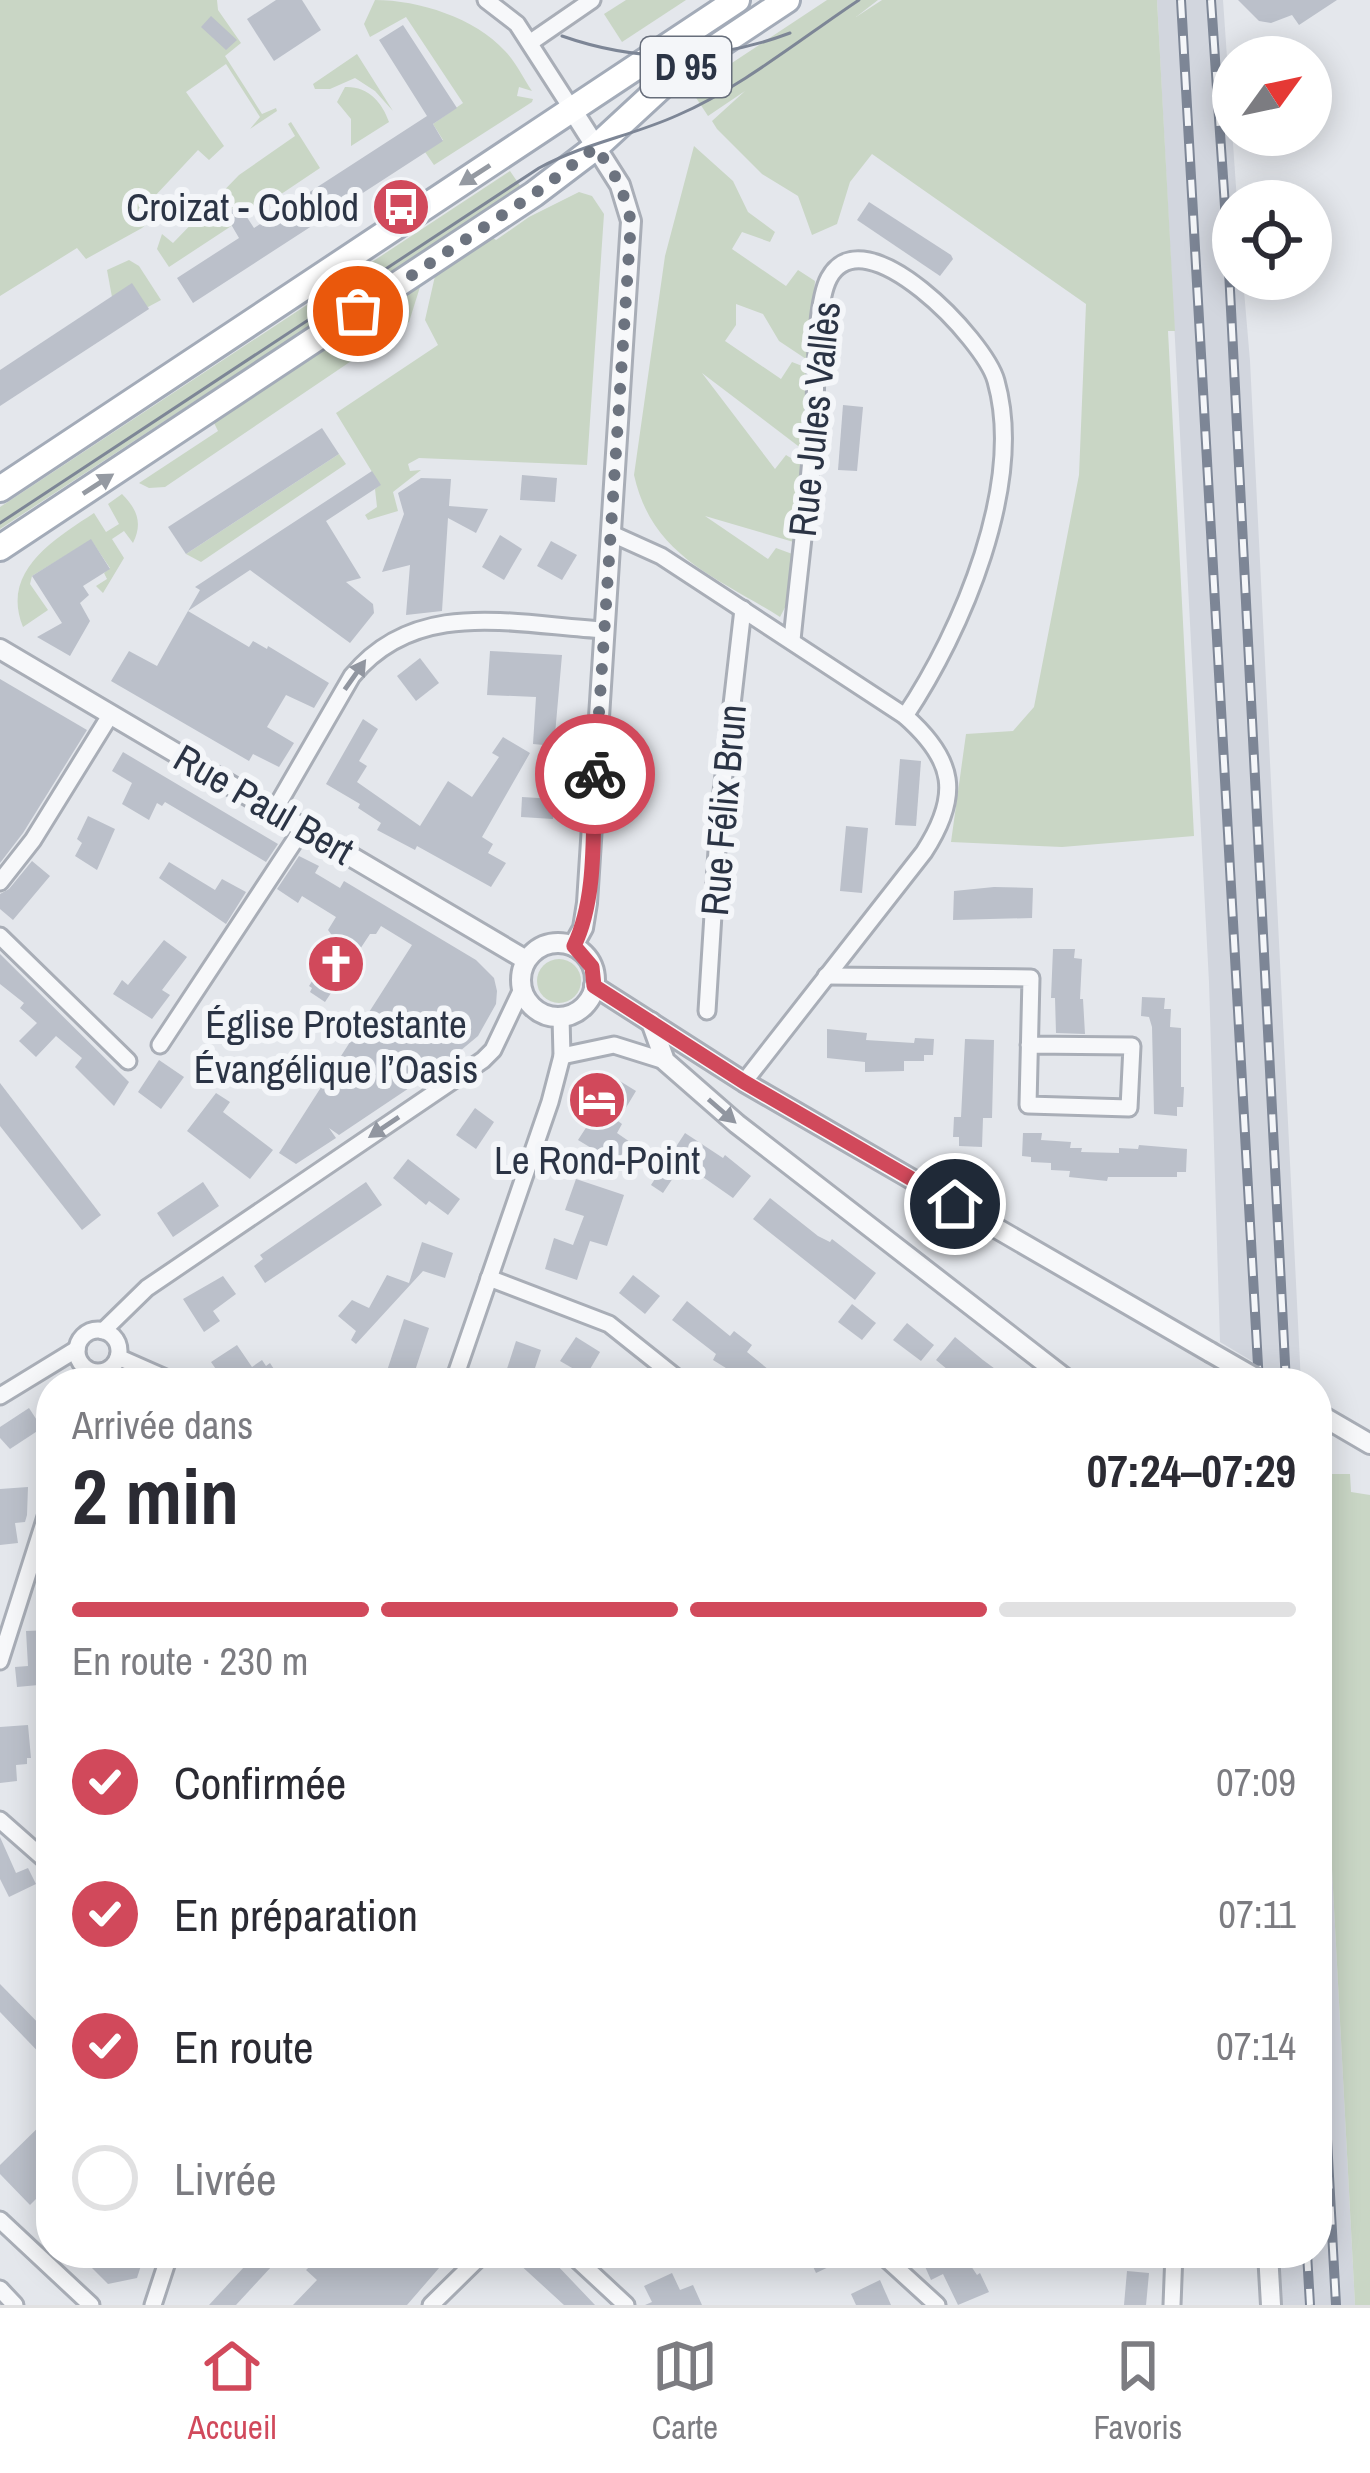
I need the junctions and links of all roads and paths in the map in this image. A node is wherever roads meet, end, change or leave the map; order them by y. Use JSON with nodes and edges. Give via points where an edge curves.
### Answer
{"nodes":[{"id":1,"x":486,"y":0,"type":"edge"},
{"id":2,"x":592,"y":0,"type":"edge"},
{"id":3,"x":737,"y":0,"type":"edge"},
{"id":4,"x":787,"y":0,"type":"edge"},
{"id":5,"x":531,"y":42,"type":"junction"},
{"id":6,"x":573,"y":111,"type":"junction"},
{"id":7,"x":596,"y":147,"type":"junction"},
{"id":8,"x":0,"y":489,"type":"edge"},
{"id":9,"x":610,"y":533,"type":"junction"},
{"id":10,"x":0,"y":548,"type":"edge"},
{"id":11,"x":743,"y":609,"type":"junction"},
{"id":12,"x":604,"y":630,"type":"junction"},
{"id":13,"x":792,"y":640,"type":"junction"},
{"id":14,"x":0,"y":650,"type":"edge"},
{"id":15,"x":110,"y":714,"type":"junction"},
{"id":16,"x":905,"y":716,"type":"junction"},
{"id":17,"x":274,"y":811,"type":"junction"},
{"id":18,"x":303,"y":828,"type":"junction"},
{"id":19,"x":0,"y":882,"type":"edge"},
{"id":20,"x":0,"y":936,"type":"edge"},
{"id":21,"x":574,"y":946,"type":"junction"},
{"id":22,"x":526,"y":960,"type":"junction"},
{"id":23,"x":826,"y":976,"type":"junction"},
{"id":24,"x":594,"y":986,"type":"junction"},
{"id":25,"x":522,"y":989,"type":"junction"},
{"id":26,"x":707,"y":1011,"type":"dead end"},
{"id":27,"x":561,"y":1017,"type":"junction"},
{"id":28,"x":651,"y":1022,"type":"junction"},
{"id":29,"x":160,"y":1045,"type":"dead end"},
{"id":30,"x":1029,"y":1045,"type":"junction"},
{"id":31,"x":562,"y":1057,"type":"junction"},
{"id":32,"x":128,"y":1061,"type":"dead end"},
{"id":33,"x":665,"y":1061,"type":"junction"},
{"id":34,"x":744,"y":1082,"type":"junction"},
{"id":35,"x":489,"y":1278,"type":"junction"},
{"id":36,"x":104,"y":1331,"type":"junction"},
{"id":37,"x":77,"y":1349,"type":"junction"},
{"id":38,"x":118,"y":1357,"type":"junction"},
{"id":39,"x":46,"y":1368,"type":"edge"},
{"id":40,"x":83,"y":1368,"type":"edge"},
{"id":41,"x":108,"y":1368,"type":"edge"},
{"id":42,"x":143,"y":1368,"type":"edge"},
{"id":43,"x":458,"y":1368,"type":"edge"},
{"id":44,"x":664,"y":1368,"type":"edge"},
{"id":45,"x":1052,"y":1368,"type":"edge"},
{"id":46,"x":1238,"y":1368,"type":"edge"},
{"id":47,"x":36,"y":1374,"type":"edge"},
{"id":48,"x":0,"y":1396,"type":"edge"},
{"id":49,"x":1332,"y":1422,"type":"edge"},
{"id":50,"x":1370,"y":1444,"type":"edge"},
{"id":51,"x":36,"y":1548,"type":"edge"},
{"id":52,"x":0,"y":1661,"type":"edge"},
{"id":53,"x":0,"y":1820,"type":"edge"},
{"id":54,"x":36,"y":1852,"type":"edge"},
{"id":55,"x":0,"y":2220,"type":"edge"},
{"id":56,"x":36,"y":2254,"type":"edge"},
{"id":57,"x":50,"y":2268,"type":"edge"},
{"id":58,"x":165,"y":2268,"type":"edge"},
{"id":59,"x":472,"y":2268,"type":"edge"},
{"id":60,"x":586,"y":2268,"type":"edge"},
{"id":61,"x":896,"y":2268,"type":"edge"},
{"id":62,"x":1173,"y":2268,"type":"edge"},
{"id":63,"x":1269,"y":2268,"type":"edge"},
{"id":64,"x":0,"y":2289,"type":"edge"},
{"id":65,"x":444,"y":2301,"type":"edge"},
{"id":66,"x":88,"y":2304,"type":"edge"},
{"id":67,"x":15,"y":2305,"type":"edge"},
{"id":68,"x":153,"y":2305,"type":"edge"},
{"id":69,"x":626,"y":2305,"type":"edge"},
{"id":70,"x":937,"y":2305,"type":"edge"},
{"id":71,"x":1172,"y":2305,"type":"edge"},
{"id":72,"x":1271,"y":2305,"type":"edge"}],
"edges":[{"from":1,"to":5,"type":"street"},
{"from":2,"to":5,"type":"street"},
{"from":3,"to":6,"type":"main road","number":"D 95"},
{"from":4,"to":7,"type":"main road","number":"D 95","via":[[674,75]]},
{"from":5,"to":6,"type":"street"},
{"from":6,"to":7,"type":"street"},
{"from":6,"to":8,"type":"main road","number":"D 95","one_way":true},
{"from":7,"to":9,"type":"street","via":[[631,221]]},
{"from":10,"to":7,"type":"main road","number":"D 95","one_way":true},
{"from":9,"to":11,"type":"street"},
{"from":9,"to":12,"type":"street"},
{"from":11,"to":13,"type":"street"},
{"from":11,"to":26,"type":"street","name":"Rue Félix Brun"},
{"from":17,"to":12,"type":"street","one_way":true,"via":[[352,676],[401,636],[445,621]]},
{"from":12,"to":21,"type":"street","via":[[587,903]]},
{"from":13,"to":16,"type":"street"},
{"from":13,"to":16,"type":"street","name":"Rue Jules Vallès","via":[[823,294],[836,268],[866,258],[970,334],[996,377],[1004,430],[990,528],[966,599],[937,669]]},
{"from":14,"to":15,"type":"street","name":"Rue Paul Bert"},
{"from":15,"to":17,"type":"street","name":"Rue Paul Bert"},
{"from":15,"to":19,"type":"street"},
{"from":16,"to":23,"type":"street","via":[[946,768],[945,814],[925,852]]},
{"from":17,"to":18,"type":"street","name":"Rue Paul Bert"},
{"from":18,"to":22,"type":"street","name":"Rue Paul Bert"},
{"from":18,"to":29,"type":"street"},
{"from":20,"to":32,"type":"street"},
{"from":21,"to":22,"type":"street","via":[[542,946]]},
{"from":21,"to":24,"type":"street","via":[[592,967]]},
{"from":22,"to":25,"type":"street"},
{"from":23,"to":30,"type":"street","via":[[1031,978]]},
{"from":23,"to":34,"type":"street"},
{"from":24,"to":27,"type":"street","via":[[583,1007]]},
{"from":24,"to":28,"type":"street"},
{"from":25,"to":27,"type":"street","via":[[541,1013]]},
{"from":25,"to":36,"type":"street","one_way":true,"via":[[483,1060],[147,1288]]},
{"from":27,"to":31,"type":"street"},
{"from":28,"to":33,"type":"street"},
{"from":28,"to":34,"type":"street"},
{"from":30,"to":30,"type":"street","via":[[1028,1105],[1129,1108],[1132,1046]]},
{"from":31,"to":33,"type":"street","via":[[614,1045]]},
{"from":31,"to":35,"type":"street"},
{"from":33,"to":45,"type":"street","one_way":true},
{"from":34,"to":46,"type":"street","bridge":true},
{"from":35,"to":43,"type":"street"},
{"from":35,"to":44,"type":"street","via":[[609,1324]]},
{"from":36,"to":37,"type":"street","via":[[89,1332]]},
{"from":36,"to":38,"type":"street"},
{"from":37,"to":39,"type":"street"},
{"from":37,"to":40,"type":"street"},
{"from":38,"to":41,"type":"street"},
{"from":38,"to":42,"type":"street"},
{"from":47,"to":48,"type":"street"},
{"from":49,"to":50,"type":"street"},
{"from":51,"to":52,"type":"street"},
{"from":53,"to":54,"type":"street"},
{"from":55,"to":56,"type":"street"},
{"from":57,"to":66,"type":"street"},
{"from":58,"to":68,"type":"street"},
{"from":59,"to":65,"type":"street"},
{"from":60,"to":69,"type":"street"},
{"from":61,"to":70,"type":"street"},
{"from":62,"to":71,"type":"street"},
{"from":63,"to":72,"type":"street"},
{"from":64,"to":67,"type":"street"}]}
